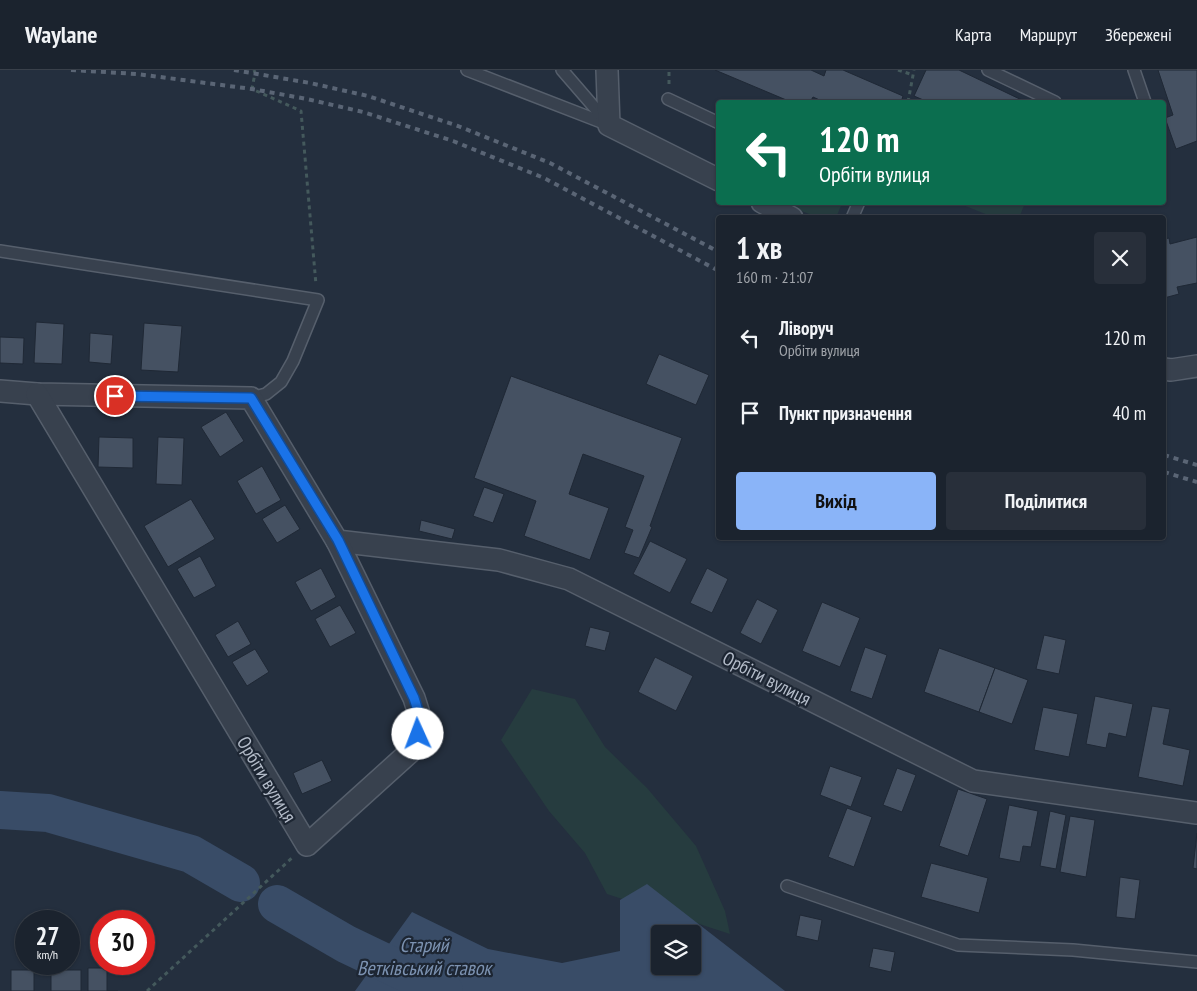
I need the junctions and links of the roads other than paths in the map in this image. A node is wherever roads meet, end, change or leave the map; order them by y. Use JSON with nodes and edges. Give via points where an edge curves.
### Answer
{"nodes":[{"id":1,"x":467,"y":70,"type":"edge"},
{"id":2,"x":562,"y":70,"type":"edge"},
{"id":3,"x":607,"y":70,"type":"edge"},
{"id":4,"x":988,"y":70,"type":"edge"},
{"id":5,"x":1134,"y":70,"type":"edge"},
{"id":6,"x":668,"y":100,"type":"dead end"},
{"id":7,"x":1051,"y":100,"type":"edge"},
{"id":8,"x":1144,"y":100,"type":"edge"},
{"id":9,"x":716,"y":122,"type":"edge"},
{"id":10,"x":610,"y":125,"type":"junction"},
{"id":11,"x":716,"y":178,"type":"edge"},
{"id":12,"x":768,"y":205,"type":"edge"},
{"id":13,"x":786,"y":215,"type":"edge"},
{"id":14,"x":0,"y":251,"type":"edge"},
{"id":15,"x":1197,"y":366,"type":"edge"},
{"id":16,"x":1166,"y":369,"type":"edge"},
{"id":17,"x":0,"y":391,"type":"edge"},
{"id":18,"x":37,"y":394,"type":"junction"},
{"id":19,"x":251,"y":398,"type":"junction"},
{"id":20,"x":338,"y":540,"type":"junction"},
{"id":21,"x":1197,"y":813,"type":"edge"},
{"id":22,"x":787,"y":886,"type":"dead end"},
{"id":23,"x":1197,"y":962,"type":"edge"}],
"edges":[{"from":1,"to":10,"type":"lane"},
{"from":2,"to":10,"type":"lane"},
{"from":3,"to":10,"type":"street"},
{"from":4,"to":7,"type":"lane"},
{"from":5,"to":8,"type":"lane"},
{"from":6,"to":9,"type":"lane"},
{"from":10,"to":11,"type":"street"},
{"from":12,"to":13,"type":"street"},
{"from":14,"to":19,"type":"lane","via":[[318,300],[281,382],[266,394]]},
{"from":15,"to":16,"type":"street"},
{"from":17,"to":18,"type":"street"},
{"from":18,"to":19,"type":"street"},
{"from":18,"to":20,"type":"street","name":"Орбіти вулиця","via":[[307,845],[410,752],[418,734],[420,717],[414,698]]},
{"from":19,"to":20,"type":"street","name":"Орбіти вулиця"},
{"from":20,"to":21,"type":"street","name":"Орбіти вулиця","via":[[499,560],[569,579],[973,781]]},
{"from":22,"to":23,"type":"lane","via":[[958,945],[1074,950]]}]}
